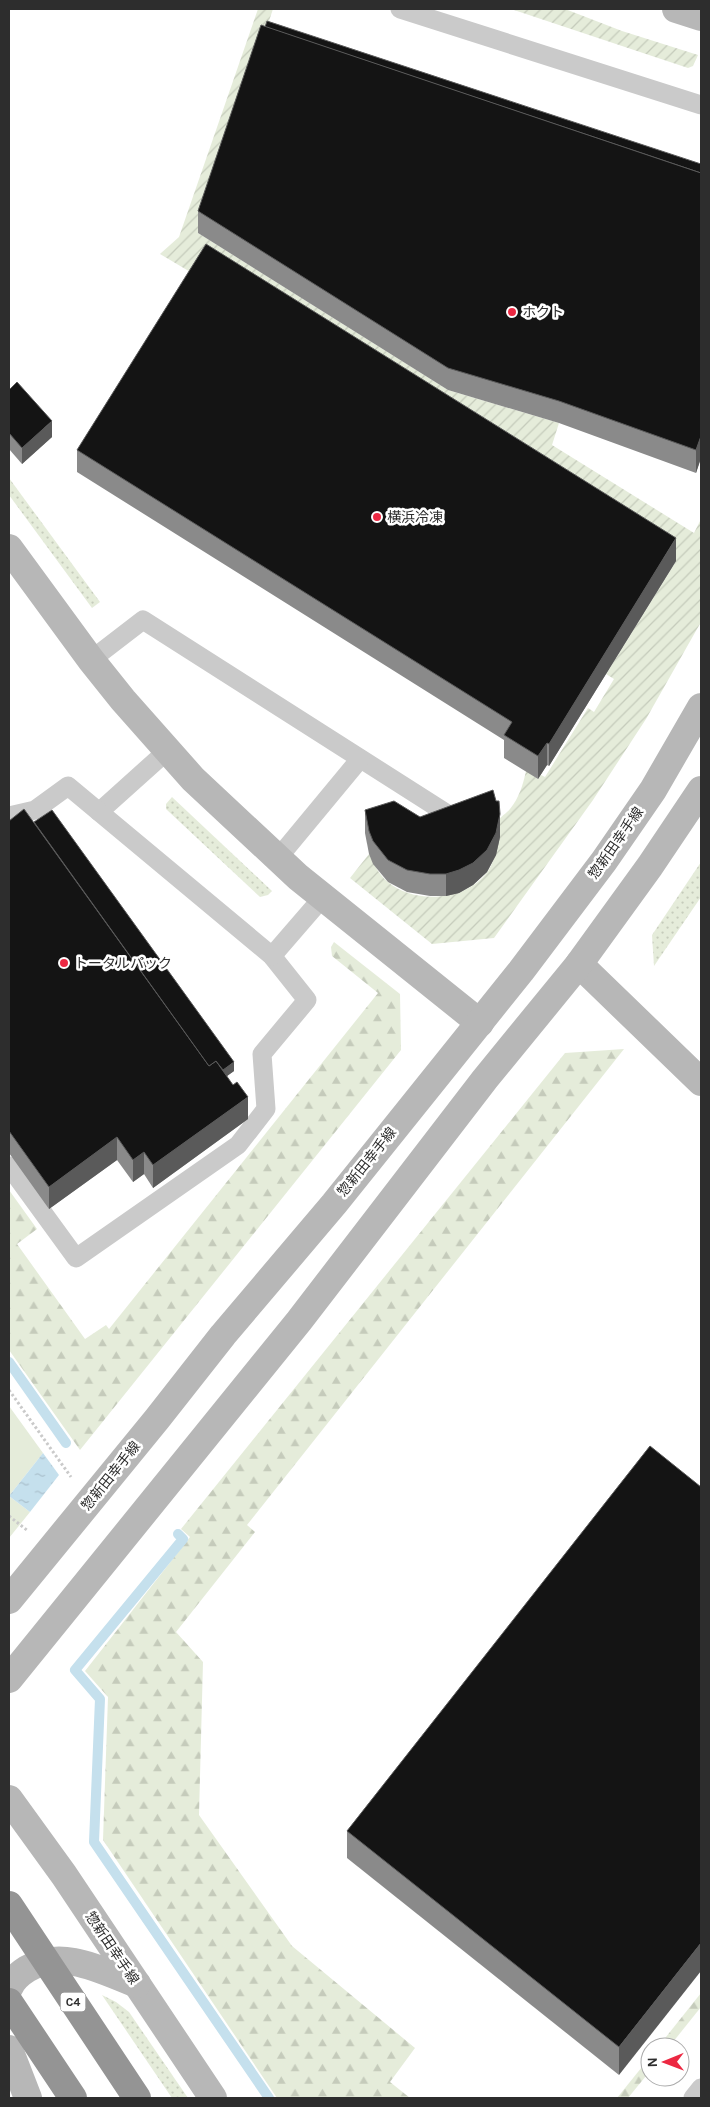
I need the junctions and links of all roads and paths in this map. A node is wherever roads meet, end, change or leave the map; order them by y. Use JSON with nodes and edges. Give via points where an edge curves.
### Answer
{"nodes":[{"id":1,"x":400,"y":9,"type":"edge"},
{"id":2,"x":676,"y":9,"type":"edge"},
{"id":3,"x":423,"y":12,"type":"edge"},
{"id":4,"x":701,"y":17,"type":"edge"},
{"id":5,"x":701,"y":105,"type":"edge"},
{"id":6,"x":9,"y":548,"type":"edge"},
{"id":7,"x":91,"y":660,"type":"junction"},
{"id":8,"x":701,"y":707,"type":"edge"},
{"id":9,"x":168,"y":750,"type":"junction"},
{"id":10,"x":360,"y":758,"type":"junction"},
{"id":11,"x":701,"y":790,"type":"edge"},
{"id":12,"x":99,"y":812,"type":"junction"},
{"id":13,"x":449,"y":815,"type":"edge"},
{"id":14,"x":9,"y":816,"type":"edge"},
{"id":15,"x":278,"y":858,"type":"junction"},
{"id":16,"x":323,"y":897,"type":"junction"},
{"id":17,"x":272,"y":956,"type":"junction"},
{"id":18,"x":579,"y":964,"type":"junction"},
{"id":19,"x":480,"y":1023,"type":"junction"},
{"id":20,"x":701,"y":1082,"type":"edge"},
{"id":21,"x":9,"y":1166,"type":"edge"},
{"id":22,"x":9,"y":1390,"type":"edge"},
{"id":23,"x":72,"y":1478,"type":"dead end"},
{"id":24,"x":10,"y":1516,"type":"edge"},
{"id":25,"x":29,"y":1531,"type":"dead end"},
{"id":26,"x":9,"y":1600,"type":"edge"},
{"id":27,"x":9,"y":1679,"type":"edge"},
{"id":28,"x":9,"y":1799,"type":"edge"},
{"id":29,"x":9,"y":1905,"type":"edge"},
{"id":30,"x":137,"y":1984,"type":"junction"},
{"id":31,"x":9,"y":1988,"type":"edge"},
{"id":32,"x":9,"y":2002,"type":"edge"},
{"id":33,"x":9,"y":2049,"type":"edge"},
{"id":34,"x":701,"y":2088,"type":"edge"},
{"id":35,"x":28,"y":2098,"type":"edge"},
{"id":36,"x":73,"y":2098,"type":"edge"},
{"id":37,"x":137,"y":2098,"type":"edge"},
{"id":38,"x":213,"y":2098,"type":"edge"},
{"id":39,"x":693,"y":2098,"type":"edge"}],
"edges":[{"from":1,"to":3,"type":"lane"},
{"from":2,"to":4,"type":"main road"},
{"from":3,"to":5,"type":"lane"},
{"from":6,"to":7,"type":"main road"},
{"from":7,"to":9,"type":"main road"},
{"from":7,"to":10,"type":"lane","via":[[144,620]]},
{"from":8,"to":19,"type":"main road","name":"惣新田幸手線","via":[[652,790],[604,861]]},
{"from":9,"to":12,"type":"lane"},
{"from":9,"to":15,"type":"main road"},
{"from":10,"to":13,"type":"lane"},
{"from":10,"to":15,"type":"lane"},
{"from":11,"to":18,"type":"main road"},
{"from":12,"to":14,"type":"lane","via":[[68,786],[36,810]]},
{"from":12,"to":17,"type":"lane"},
{"from":15,"to":16,"type":"main road"},
{"from":16,"to":17,"type":"lane"},
{"from":16,"to":19,"type":"main road"},
{"from":17,"to":21,"type":"lane","via":[[306,1000],[262,1054],[266,1109],[238,1145],[76,1258]]},
{"from":18,"to":20,"type":"main road"},
{"from":18,"to":27,"type":"main road","via":[[246,1386]]},
{"from":19,"to":26,"type":"main road","name":"惣新田幸手線"},
{"from":22,"to":23,"type":"path"},
{"from":24,"to":25,"type":"path"},
{"from":28,"to":30,"type":"main road","name":"惣新田幸手線"},
{"from":29,"to":37,"type":"highway","number":"C4","bridge":true},
{"from":30,"to":31,"type":"main road","via":[[84,1964],[62,1960],[35,1964],[19,1974]]},
{"from":30,"to":38,"type":"main road","name":"惣新田幸手線"},
{"from":32,"to":36,"type":"highway"},
{"from":33,"to":35,"type":"main road"},
{"from":34,"to":39,"type":"lane"}]}
